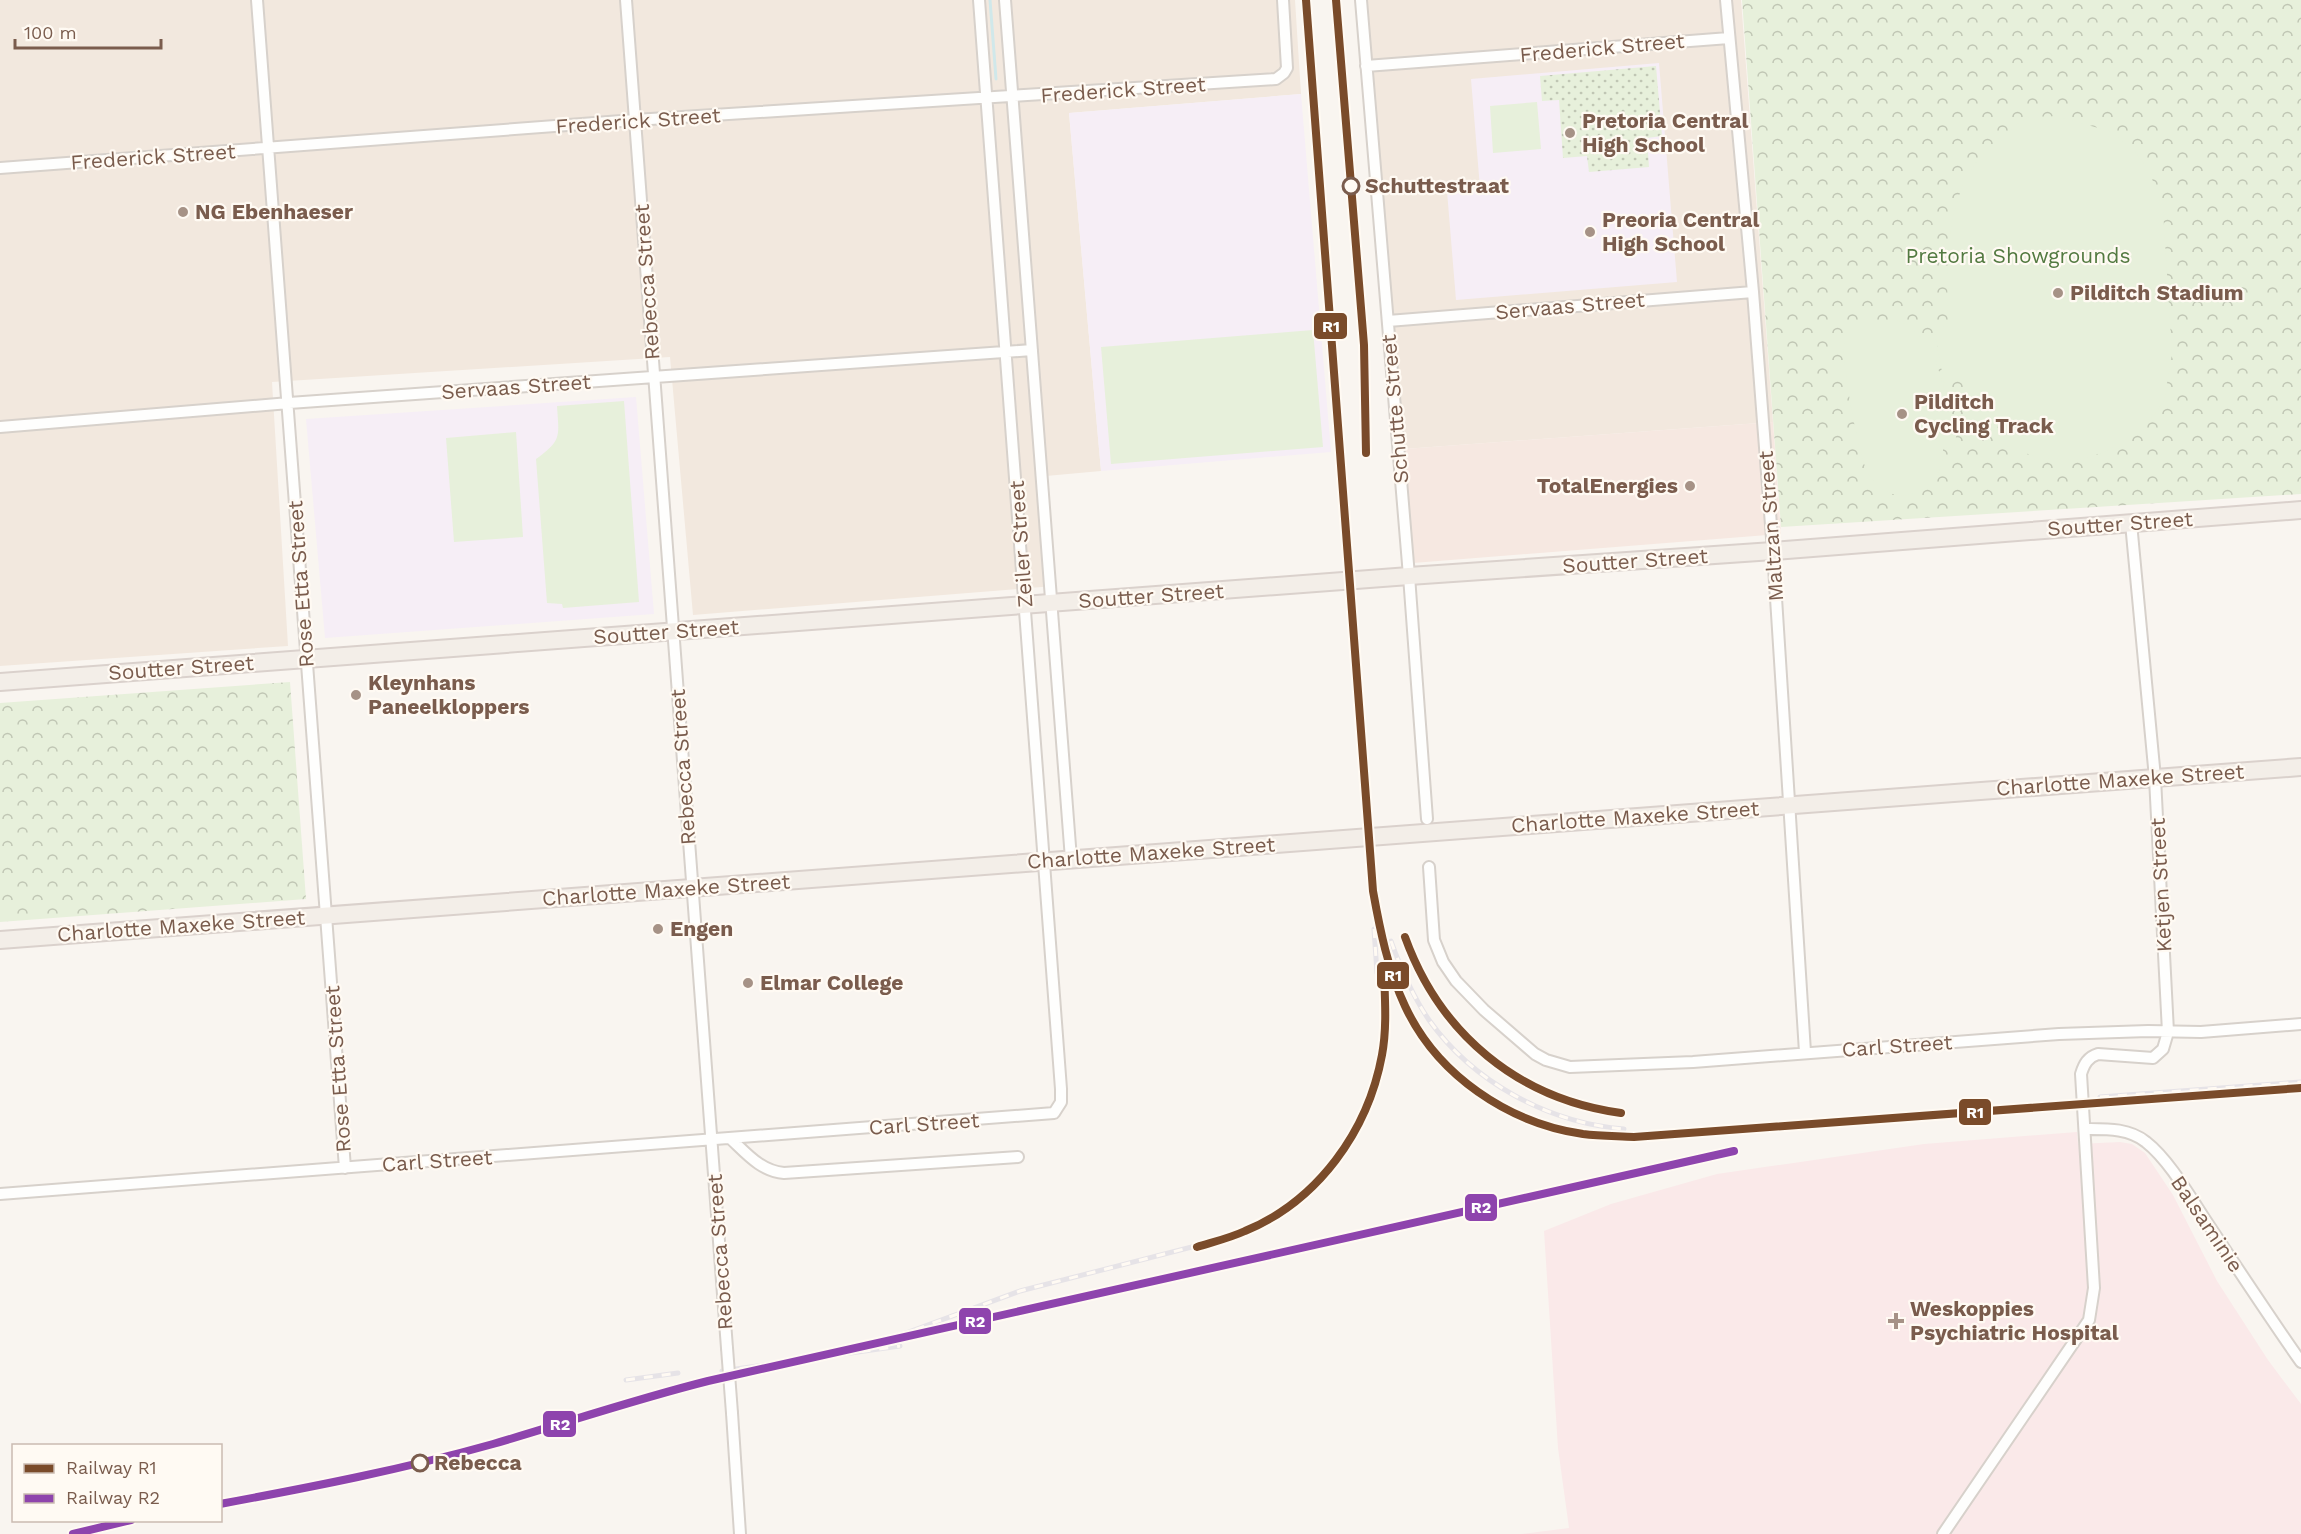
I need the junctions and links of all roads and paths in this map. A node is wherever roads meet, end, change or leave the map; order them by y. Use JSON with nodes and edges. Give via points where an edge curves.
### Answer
{"nodes":[{"id":1,"x":257,"y":0,"type":"edge"},
{"id":2,"x":626,"y":0,"type":"edge"},
{"id":3,"x":979,"y":0,"type":"edge"},
{"id":4,"x":1005,"y":0,"type":"edge"},
{"id":5,"x":1283,"y":0,"type":"edge"},
{"id":6,"x":1361,"y":0,"type":"edge"},
{"id":7,"x":1726,"y":0,"type":"edge"},
{"id":8,"x":1729,"y":38,"type":"junction"},
{"id":9,"x":1366,"y":66,"type":"junction"},
{"id":10,"x":987,"y":97,"type":"junction"},
{"id":11,"x":1013,"y":97,"type":"junction"},
{"id":12,"x":635,"y":120,"type":"junction"},
{"id":13,"x":268,"y":148,"type":"junction"},
{"id":14,"x":0,"y":168,"type":"edge"},
{"id":15,"x":1753,"y":292,"type":"junction"},
{"id":16,"x":1388,"y":321,"type":"junction"},
{"id":17,"x":1032,"y":350,"type":"junction"},
{"id":18,"x":1006,"y":352,"type":"junction"},
{"id":19,"x":654,"y":376,"type":"junction"},
{"id":20,"x":289,"y":403,"type":"junction"},
{"id":21,"x":0,"y":427,"type":"edge"},
{"id":22,"x":2301,"y":510,"type":"edge"},
{"id":23,"x":2131,"y":523,"type":"junction"},
{"id":24,"x":1773,"y":551,"type":"junction"},
{"id":25,"x":1409,"y":576,"type":"junction"},
{"id":26,"x":1051,"y":604,"type":"junction"},
{"id":27,"x":1025,"y":606,"type":"junction"},
{"id":28,"x":672,"y":631,"type":"junction"},
{"id":29,"x":306,"y":659,"type":"junction"},
{"id":30,"x":0,"y":682,"type":"edge"},
{"id":31,"x":2301,"y":766,"type":"edge"},
{"id":32,"x":2155,"y":778,"type":"junction"},
{"id":33,"x":1790,"y":805,"type":"junction"},
{"id":34,"x":1427,"y":819,"type":"dead end"},
{"id":35,"x":1071,"y":859,"type":"junction"},
{"id":36,"x":1045,"y":861,"type":"junction"},
{"id":37,"x":1429,"y":867,"type":"dead end"},
{"id":38,"x":692,"y":888,"type":"junction"},
{"id":39,"x":326,"y":915,"type":"junction"},
{"id":40,"x":0,"y":940,"type":"edge"},
{"id":41,"x":2301,"y":1024,"type":"edge"},
{"id":42,"x":2168,"y":1032,"type":"junction"},
{"id":43,"x":1805,"y":1053,"type":"junction"},
{"id":44,"x":1061,"y":1089,"type":"joint"},
{"id":45,"x":2085,"y":1129,"type":"junction"},
{"id":46,"x":731,"y":1139,"type":"junction"},
{"id":47,"x":711,"y":1140,"type":"junction"},
{"id":48,"x":1018,"y":1157,"type":"dead end"},
{"id":49,"x":345,"y":1168,"type":"junction"},
{"id":50,"x":0,"y":1194,"type":"edge"},
{"id":51,"x":2301,"y":1362,"type":"edge"},
{"id":52,"x":740,"y":1534,"type":"edge"},
{"id":53,"x":1943,"y":1534,"type":"edge"}],
"edges":[{"from":1,"to":13,"type":"street","name":"Rose Etta Street"},
{"from":2,"to":12,"type":"street","name":"Rebecca Street"},
{"from":3,"to":10,"type":"street","name":"Zeiler Street"},
{"from":4,"to":11,"type":"street","name":"Zeiler Street"},
{"from":5,"to":11,"type":"street","name":"Frederick Street","via":[[1287,68],[1276,79]]},
{"from":6,"to":9,"type":"street","name":"Schutte Street"},
{"from":7,"to":8,"type":"street","name":"Maltzan Street"},
{"from":8,"to":9,"type":"street","name":"Frederick Street"},
{"from":8,"to":15,"type":"street","name":"Maltzan Street"},
{"from":9,"to":16,"type":"street","name":"Schutte Street"},
{"from":10,"to":11,"type":"street","name":"Frederick Street"},
{"from":10,"to":12,"type":"street","name":"Frederick Street"},
{"from":10,"to":18,"type":"street","name":"Zeiler Street"},
{"from":11,"to":17,"type":"street","name":"Zeiler Street"},
{"from":12,"to":13,"type":"street","name":"Frederick Street"},
{"from":12,"to":19,"type":"street","name":"Rebecca Street"},
{"from":13,"to":14,"type":"street","name":"Frederick Street"},
{"from":13,"to":20,"type":"street","name":"Rose Etta Street"},
{"from":15,"to":16,"type":"street","name":"Servaas Street"},
{"from":15,"to":24,"type":"street","name":"Maltzan Street"},
{"from":16,"to":25,"type":"street","name":"Schutte Street"},
{"from":17,"to":18,"type":"street","name":"Servaas Street"},
{"from":17,"to":26,"type":"street","name":"Zeiler Street"},
{"from":18,"to":19,"type":"street","name":"Servaas Street"},
{"from":18,"to":27,"type":"street","name":"Zeiler Street"},
{"from":19,"to":20,"type":"street","name":"Servaas Street"},
{"from":19,"to":28,"type":"street","name":"Rebecca Street"},
{"from":20,"to":21,"type":"street","name":"Servaas Street"},
{"from":20,"to":29,"type":"street","name":"Rose Etta Street"},
{"from":22,"to":23,"type":"main road","name":"Soutter Street"},
{"from":23,"to":24,"type":"main road","name":"Soutter Street"},
{"from":23,"to":32,"type":"street","name":"Ketjen Street"},
{"from":24,"to":25,"type":"main road","name":"Soutter Street"},
{"from":24,"to":33,"type":"street","name":"Maltzan Street"},
{"from":25,"to":26,"type":"main road","name":"Soutter Street"},
{"from":25,"to":34,"type":"street","name":"Schutte Street"},
{"from":26,"to":27,"type":"main road","name":"Soutter Street"},
{"from":26,"to":35,"type":"street","name":"Zeiler Street"},
{"from":27,"to":28,"type":"main road","name":"Soutter Street"},
{"from":27,"to":36,"type":"street","name":"Zeiler Street"},
{"from":28,"to":29,"type":"main road","name":"Soutter Street"},
{"from":28,"to":38,"type":"street","name":"Rebecca Street"},
{"from":29,"to":30,"type":"main road","name":"Soutter Street"},
{"from":29,"to":39,"type":"street","name":"Rose Etta Street"},
{"from":31,"to":32,"type":"main road","name":"Charlotte Maxeke Street"},
{"from":32,"to":33,"type":"main road","name":"Charlotte Maxeke Street"},
{"from":32,"to":42,"type":"street","name":"Ketjen Street"},
{"from":33,"to":35,"type":"main road","name":"Charlotte Maxeke Street"},
{"from":33,"to":43,"type":"street","name":"Maltzan Street"},
{"from":35,"to":36,"type":"main road","name":"Charlotte Maxeke Street"},
{"from":36,"to":38,"type":"main road","name":"Charlotte Maxeke Street"},
{"from":36,"to":44,"type":"street","name":"Zeiler Street"},
{"from":37,"to":43,"type":"street","name":"Carl Street","via":[[1432,927],[1438,952],[1468,995],[1541,1057],[1570,1067]]},
{"from":38,"to":39,"type":"main road","name":"Charlotte Maxeke Street"},
{"from":38,"to":47,"type":"street","name":"Rebecca Street"},
{"from":39,"to":40,"type":"main road","name":"Charlotte Maxeke Street"},
{"from":39,"to":49,"type":"street","name":"Rose Etta Street"},
{"from":41,"to":42,"type":"street","name":"Carl Street"},
{"from":42,"to":43,"type":"street","name":"Carl Street","via":[[2059,1034]]},
{"from":42,"to":45,"type":"street","via":[[2166,1045],[2156,1057],[2098,1054],[2088,1060],[2082,1074]]},
{"from":44,"to":46,"type":"street","name":"Carl Street","via":[[1060,1104],[1050,1114]]},
{"from":45,"to":51,"type":"street","name":"Balsaminie","via":[[2128,1132],[2146,1141],[2182,1185]]},
{"from":45,"to":53,"type":"street","via":[[2094,1288],[2089,1320]]},
{"from":46,"to":47,"type":"street","name":"Carl Street"},
{"from":46,"to":48,"type":"street","name":"Carl Street","via":[[762,1167],[784,1173]]},
{"from":47,"to":49,"type":"street","name":"Carl Street"},
{"from":47,"to":52,"type":"street","name":"Rebecca Street","bridge":true},
{"from":49,"to":50,"type":"street","name":"Carl Street"}]}
